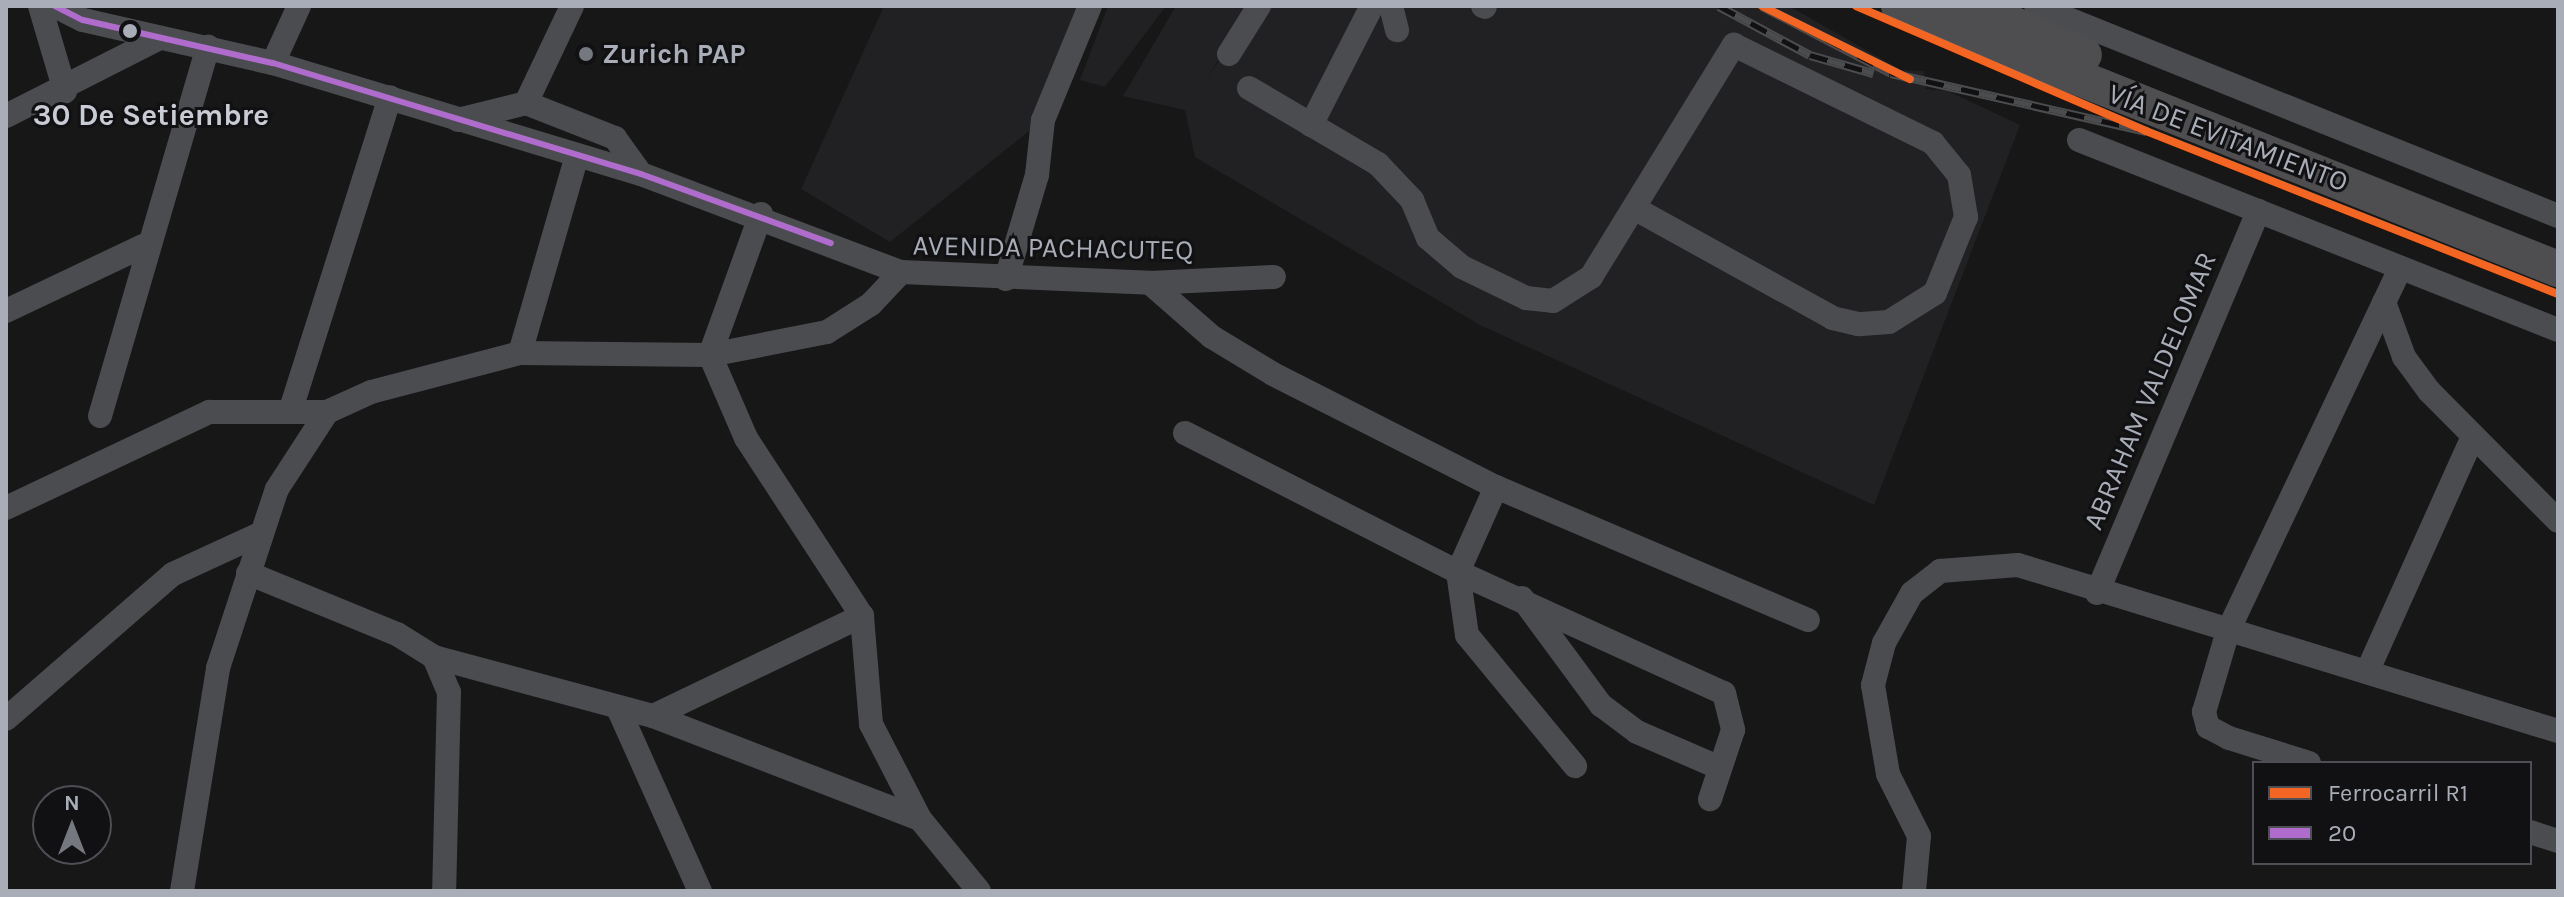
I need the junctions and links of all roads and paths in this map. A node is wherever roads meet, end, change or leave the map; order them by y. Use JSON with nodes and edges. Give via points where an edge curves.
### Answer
{"nodes":[{"id":1,"x":40,"y":6,"type":"edge"},
{"id":2,"x":55,"y":6,"type":"edge"},
{"id":3,"x":299,"y":6,"type":"edge"},
{"id":4,"x":572,"y":6,"type":"edge"},
{"id":5,"x":1090,"y":6,"type":"edge"},
{"id":6,"x":1259,"y":6,"type":"edge"},
{"id":7,"x":1372,"y":6,"type":"edge"},
{"id":8,"x":1391,"y":6,"type":"edge"},
{"id":9,"x":1899,"y":6,"type":"edge"},
{"id":10,"x":2036,"y":6,"type":"edge"},
{"id":11,"x":1992,"y":11,"type":"edge"},
{"id":12,"x":86,"y":13,"type":"edge"},
{"id":13,"x":1397,"y":30,"type":"dead end"},
{"id":14,"x":158,"y":39,"type":"junction"},
{"id":15,"x":208,"y":46,"type":"junction"},
{"id":16,"x":1229,"y":54,"type":"dead end"},
{"id":17,"x":273,"y":63,"type":"junction"},
{"id":18,"x":1249,"y":88,"type":"dead end"},
{"id":19,"x":65,"y":91,"type":"junction"},
{"id":20,"x":390,"y":97,"type":"junction"},
{"id":21,"x":526,"y":103,"type":"junction"},
{"id":22,"x":6,"y":116,"type":"edge"},
{"id":23,"x":458,"y":120,"type":"junction"},
{"id":24,"x":1311,"y":125,"type":"junction"},
{"id":25,"x":2079,"y":140,"type":"dead end"},
{"id":26,"x":577,"y":155,"type":"junction"},
{"id":27,"x":641,"y":174,"type":"junction"},
{"id":28,"x":1634,"y":208,"type":"junction"},
{"id":29,"x":2258,"y":211,"type":"junction"},
{"id":30,"x":761,"y":214,"type":"junction"},
{"id":31,"x":2558,"y":216,"type":"edge"},
{"id":32,"x":2558,"y":242,"type":"edge"},
{"id":33,"x":143,"y":246,"type":"junction"},
{"id":34,"x":2400,"y":268,"type":"junction"},
{"id":35,"x":2558,"y":269,"type":"edge"},
{"id":36,"x":901,"y":272,"type":"junction"},
{"id":37,"x":1274,"y":277,"type":"dead end"},
{"id":38,"x":1006,"y":279,"type":"junction"},
{"id":39,"x":1150,"y":283,"type":"junction"},
{"id":40,"x":2384,"y":302,"type":"junction"},
{"id":41,"x":6,"y":311,"type":"edge"},
{"id":42,"x":2558,"y":330,"type":"edge"},
{"id":43,"x":520,"y":353,"type":"junction"},
{"id":44,"x":710,"y":355,"type":"junction"},
{"id":45,"x":291,"y":409,"type":"junction"},
{"id":46,"x":327,"y":412,"type":"junction"},
{"id":47,"x":100,"y":416,"type":"dead end"},
{"id":48,"x":1185,"y":433,"type":"dead end"},
{"id":49,"x":2471,"y":441,"type":"junction"},
{"id":50,"x":1496,"y":487,"type":"junction"},
{"id":51,"x":6,"y":508,"type":"edge"},
{"id":52,"x":2558,"y":521,"type":"edge"},
{"id":53,"x":262,"y":533,"type":"junction"},
{"id":54,"x":1458,"y":572,"type":"junction"},
{"id":55,"x":248,"y":573,"type":"junction"},
{"id":56,"x":2097,"y":593,"type":"junction"},
{"id":57,"x":1522,"y":598,"type":"junction"},
{"id":58,"x":862,"y":616,"type":"junction"},
{"id":59,"x":1808,"y":620,"type":"dead end"},
{"id":60,"x":2228,"y":631,"type":"junction"},
{"id":61,"x":434,"y":657,"type":"junction"},
{"id":62,"x":2368,"y":670,"type":"junction"},
{"id":63,"x":618,"y":708,"type":"junction"},
{"id":64,"x":653,"y":716,"type":"junction"},
{"id":65,"x":6,"y":719,"type":"edge"},
{"id":66,"x":2558,"y":731,"type":"edge"},
{"id":67,"x":2303,"y":761,"type":"edge"},
{"id":68,"x":1575,"y":766,"type":"dead end"},
{"id":69,"x":1720,"y":768,"type":"junction"},
{"id":70,"x":1710,"y":799,"type":"dead end"},
{"id":71,"x":920,"y":819,"type":"junction"},
{"id":72,"x":2532,"y":833,"type":"edge"},
{"id":73,"x":2558,"y":841,"type":"edge"},
{"id":74,"x":182,"y":891,"type":"edge"},
{"id":75,"x":444,"y":891,"type":"edge"},
{"id":76,"x":700,"y":891,"type":"edge"},
{"id":77,"x":979,"y":891,"type":"edge"},
{"id":78,"x":1914,"y":891,"type":"edge"}],
"edges":[{"from":1,"to":19,"type":"street"},
{"from":2,"to":12,"type":"street"},
{"from":3,"to":17,"type":"street"},
{"from":4,"to":21,"type":"street"},
{"from":5,"to":38,"type":"street","via":[[1043,120],[1037,175]]},
{"from":6,"to":16,"type":"street"},
{"from":7,"to":24,"type":"street"},
{"from":8,"to":13,"type":"street"},
{"from":9,"to":35,"type":"highway","name":"VÍA DE EVITAMIENTO"},
{"from":10,"to":31,"type":"street"},
{"from":11,"to":32,"type":"highway","name":"VÍA DE EVITAMIENTO"},
{"from":12,"to":14,"type":"street"},
{"from":14,"to":15,"type":"street"},
{"from":14,"to":19,"type":"street"},
{"from":15,"to":17,"type":"street"},
{"from":15,"to":33,"type":"street"},
{"from":17,"to":20,"type":"street"},
{"from":18,"to":24,"type":"street"},
{"from":19,"to":22,"type":"street"},
{"from":20,"to":23,"type":"street"},
{"from":20,"to":45,"type":"street"},
{"from":21,"to":23,"type":"street"},
{"from":21,"to":27,"type":"street","via":[[615,138]]},
{"from":23,"to":26,"type":"street"},
{"from":24,"to":28,"type":"street","via":[[1378,164],[1412,200],[1428,238],[1462,267],[1526,298],[1553,301],[1578,291]]},
{"from":25,"to":29,"type":"street"},
{"from":26,"to":27,"type":"street"},
{"from":26,"to":43,"type":"street"},
{"from":27,"to":30,"type":"street"},
{"from":28,"to":28,"type":"street","via":[[1734,45],[1933,143],[1959,175],[1966,217],[1935,293],[1889,322],[1858,324],[1833,318]]},
{"from":29,"to":34,"type":"street"},
{"from":29,"to":56,"type":"street","name":"ABRAHAM VALDELOMAR"},
{"from":30,"to":36,"type":"street"},
{"from":30,"to":44,"type":"street"},
{"from":33,"to":41,"type":"street"},
{"from":33,"to":47,"type":"street"},
{"from":34,"to":40,"type":"street"},
{"from":34,"to":42,"type":"street"},
{"from":36,"to":38,"type":"street","name":"AVENIDA PACHACUTEQ"},
{"from":36,"to":44,"type":"street","name":"AVENIDA PACHACUTEQ","via":[[871,304],[827,332]]},
{"from":37,"to":39,"type":"street","name":"AVENIDA PACHACUTEQ"},
{"from":38,"to":39,"type":"street","name":"AVENIDA PACHACUTEQ"},
{"from":39,"to":50,"type":"street","via":[[1212,337],[1273,374]]},
{"from":40,"to":49,"type":"street","via":[[2404,357]]},
{"from":40,"to":60,"type":"street"},
{"from":43,"to":44,"type":"street","name":"AVENIDA PACHACUTEQ"},
{"from":43,"to":46,"type":"street","name":"AVENIDA PACHACUTEQ","via":[[371,392]]},
{"from":44,"to":58,"type":"street","via":[[746,438]]},
{"from":45,"to":46,"type":"street"},
{"from":45,"to":51,"type":"street","via":[[209,412]]},
{"from":46,"to":53,"type":"street","via":[[300,445]]},
{"from":48,"to":54,"type":"street"},
{"from":49,"to":52,"type":"street"},
{"from":49,"to":62,"type":"street"},
{"from":50,"to":54,"type":"street"},
{"from":50,"to":59,"type":"street"},
{"from":53,"to":55,"type":"street"},
{"from":53,"to":65,"type":"street","via":[[173,574]]},
{"from":54,"to":57,"type":"street"},
{"from":54,"to":68,"type":"street","via":[[1467,635]]},
{"from":55,"to":61,"type":"street","via":[[397,634]]},
{"from":55,"to":74,"type":"street","via":[[218,668]]},
{"from":56,"to":60,"type":"street"},
{"from":56,"to":78,"type":"street","via":[[2018,565],[1991,564],[1940,571],[1912,593],[1884,643],[1873,685],[1888,774],[1919,836]]},
{"from":57,"to":69,"type":"street","via":[[1601,705],[1637,732]]},
{"from":57,"to":69,"type":"street","via":[[1724,693],[1733,730]]},
{"from":58,"to":64,"type":"street"},
{"from":58,"to":71,"type":"street","via":[[871,724]]},
{"from":60,"to":62,"type":"street"},
{"from":60,"to":67,"type":"street","via":[[2204,712],[2208,727]]},
{"from":61,"to":63,"type":"street"},
{"from":61,"to":75,"type":"street","via":[[449,692]]},
{"from":62,"to":66,"type":"street"},
{"from":63,"to":64,"type":"street"},
{"from":63,"to":76,"type":"street"},
{"from":64,"to":71,"type":"street"},
{"from":69,"to":70,"type":"street"},
{"from":71,"to":77,"type":"street"},
{"from":72,"to":73,"type":"street"}]}
